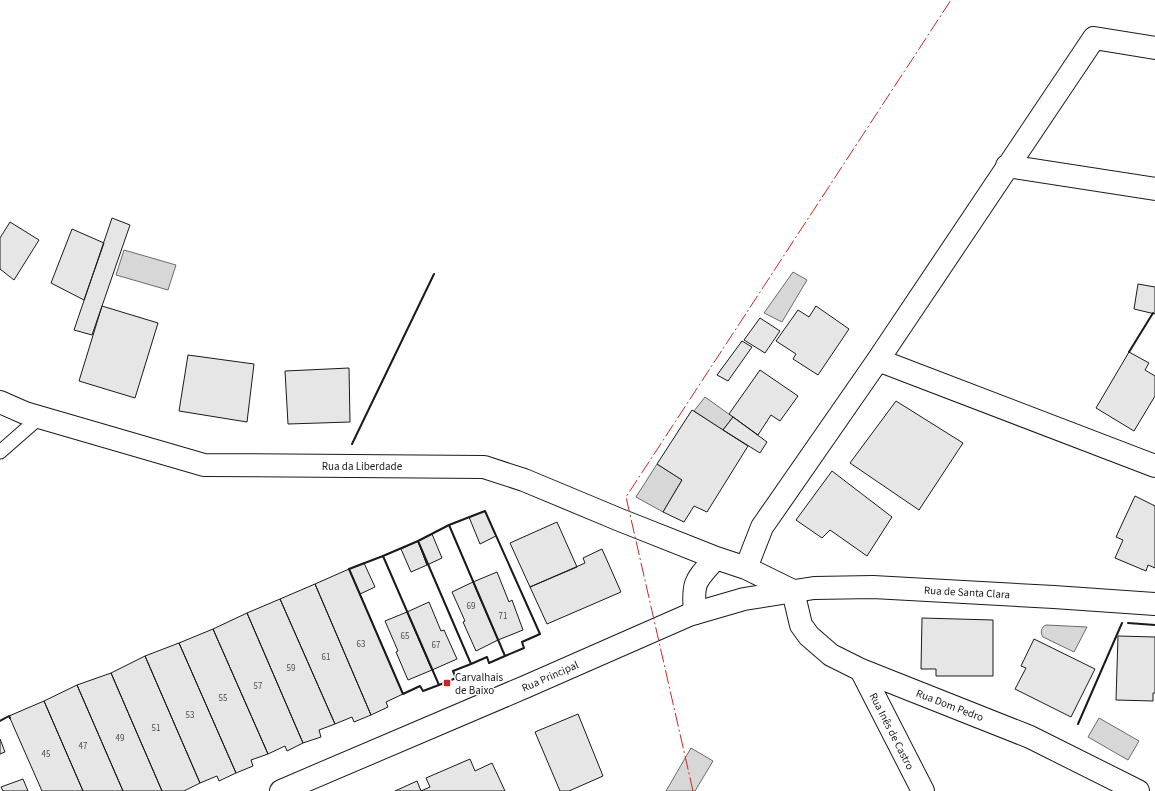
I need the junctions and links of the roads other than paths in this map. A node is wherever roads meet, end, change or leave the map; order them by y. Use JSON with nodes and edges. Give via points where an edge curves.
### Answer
{"nodes":[{"id":1,"x":1155,"y":48,"type":"edge"},
{"id":2,"x":1007,"y":166,"type":"junction"},
{"id":3,"x":1155,"y":189,"type":"edge"},
{"id":4,"x":878,"y":360,"type":"junction"},
{"id":5,"x":0,"y":402,"type":"edge"},
{"id":6,"x":40,"y":417,"type":"junction"},
{"id":7,"x":0,"y":452,"type":"edge"},
{"id":8,"x":1155,"y":466,"type":"edge"},
{"id":9,"x":716,"y":558,"type":"junction"},
{"id":10,"x":746,"y":568,"type":"junction"},
{"id":11,"x":786,"y":592,"type":"junction"},
{"id":12,"x":1155,"y":604,"type":"edge"},
{"id":13,"x":695,"y":612,"type":"junction"},
{"id":14,"x":861,"y":670,"type":"junction"},
{"id":15,"x":281,"y":791,"type":"edge"},
{"id":16,"x":923,"y":791,"type":"edge"},
{"id":17,"x":1138,"y":791,"type":"edge"}],
"edges":[{"from":1,"to":2,"type":"street","via":[[1094,38]]},
{"from":2,"to":3,"type":"street"},
{"from":2,"to":4,"type":"street"},
{"from":4,"to":8,"type":"street"},
{"from":4,"to":10,"type":"street","via":[[762,527]]},
{"from":5,"to":6,"type":"street","name":"Rua da Liberdade"},
{"from":6,"to":7,"type":"lane"},
{"from":6,"to":9,"type":"street","name":"Rua da Liberdade","via":[[204,465],[484,467],[524,480]]},
{"from":9,"to":10,"type":"street","name":"Rua da Liberdade"},
{"from":9,"to":13,"type":"street","via":[[696,582],[693,595]]},
{"from":10,"to":11,"type":"street","name":"Rua da Liberdade"},
{"from":11,"to":12,"type":"street","name":"Rua de Santa Clara","via":[[814,588],[873,587]]},
{"from":11,"to":13,"type":"street","name":"Rua Principal","via":[[744,599]]},
{"from":11,"to":14,"type":"street","name":"Rua Dom Pedro","via":[[808,636],[831,655]]},
{"from":13,"to":15,"type":"street","name":"Rua Principal"},
{"from":14,"to":16,"type":"street","name":"Rua Inês de Castro"},
{"from":14,"to":17,"type":"street","name":"Rua Dom Pedro","via":[[1030,736]]}]}
